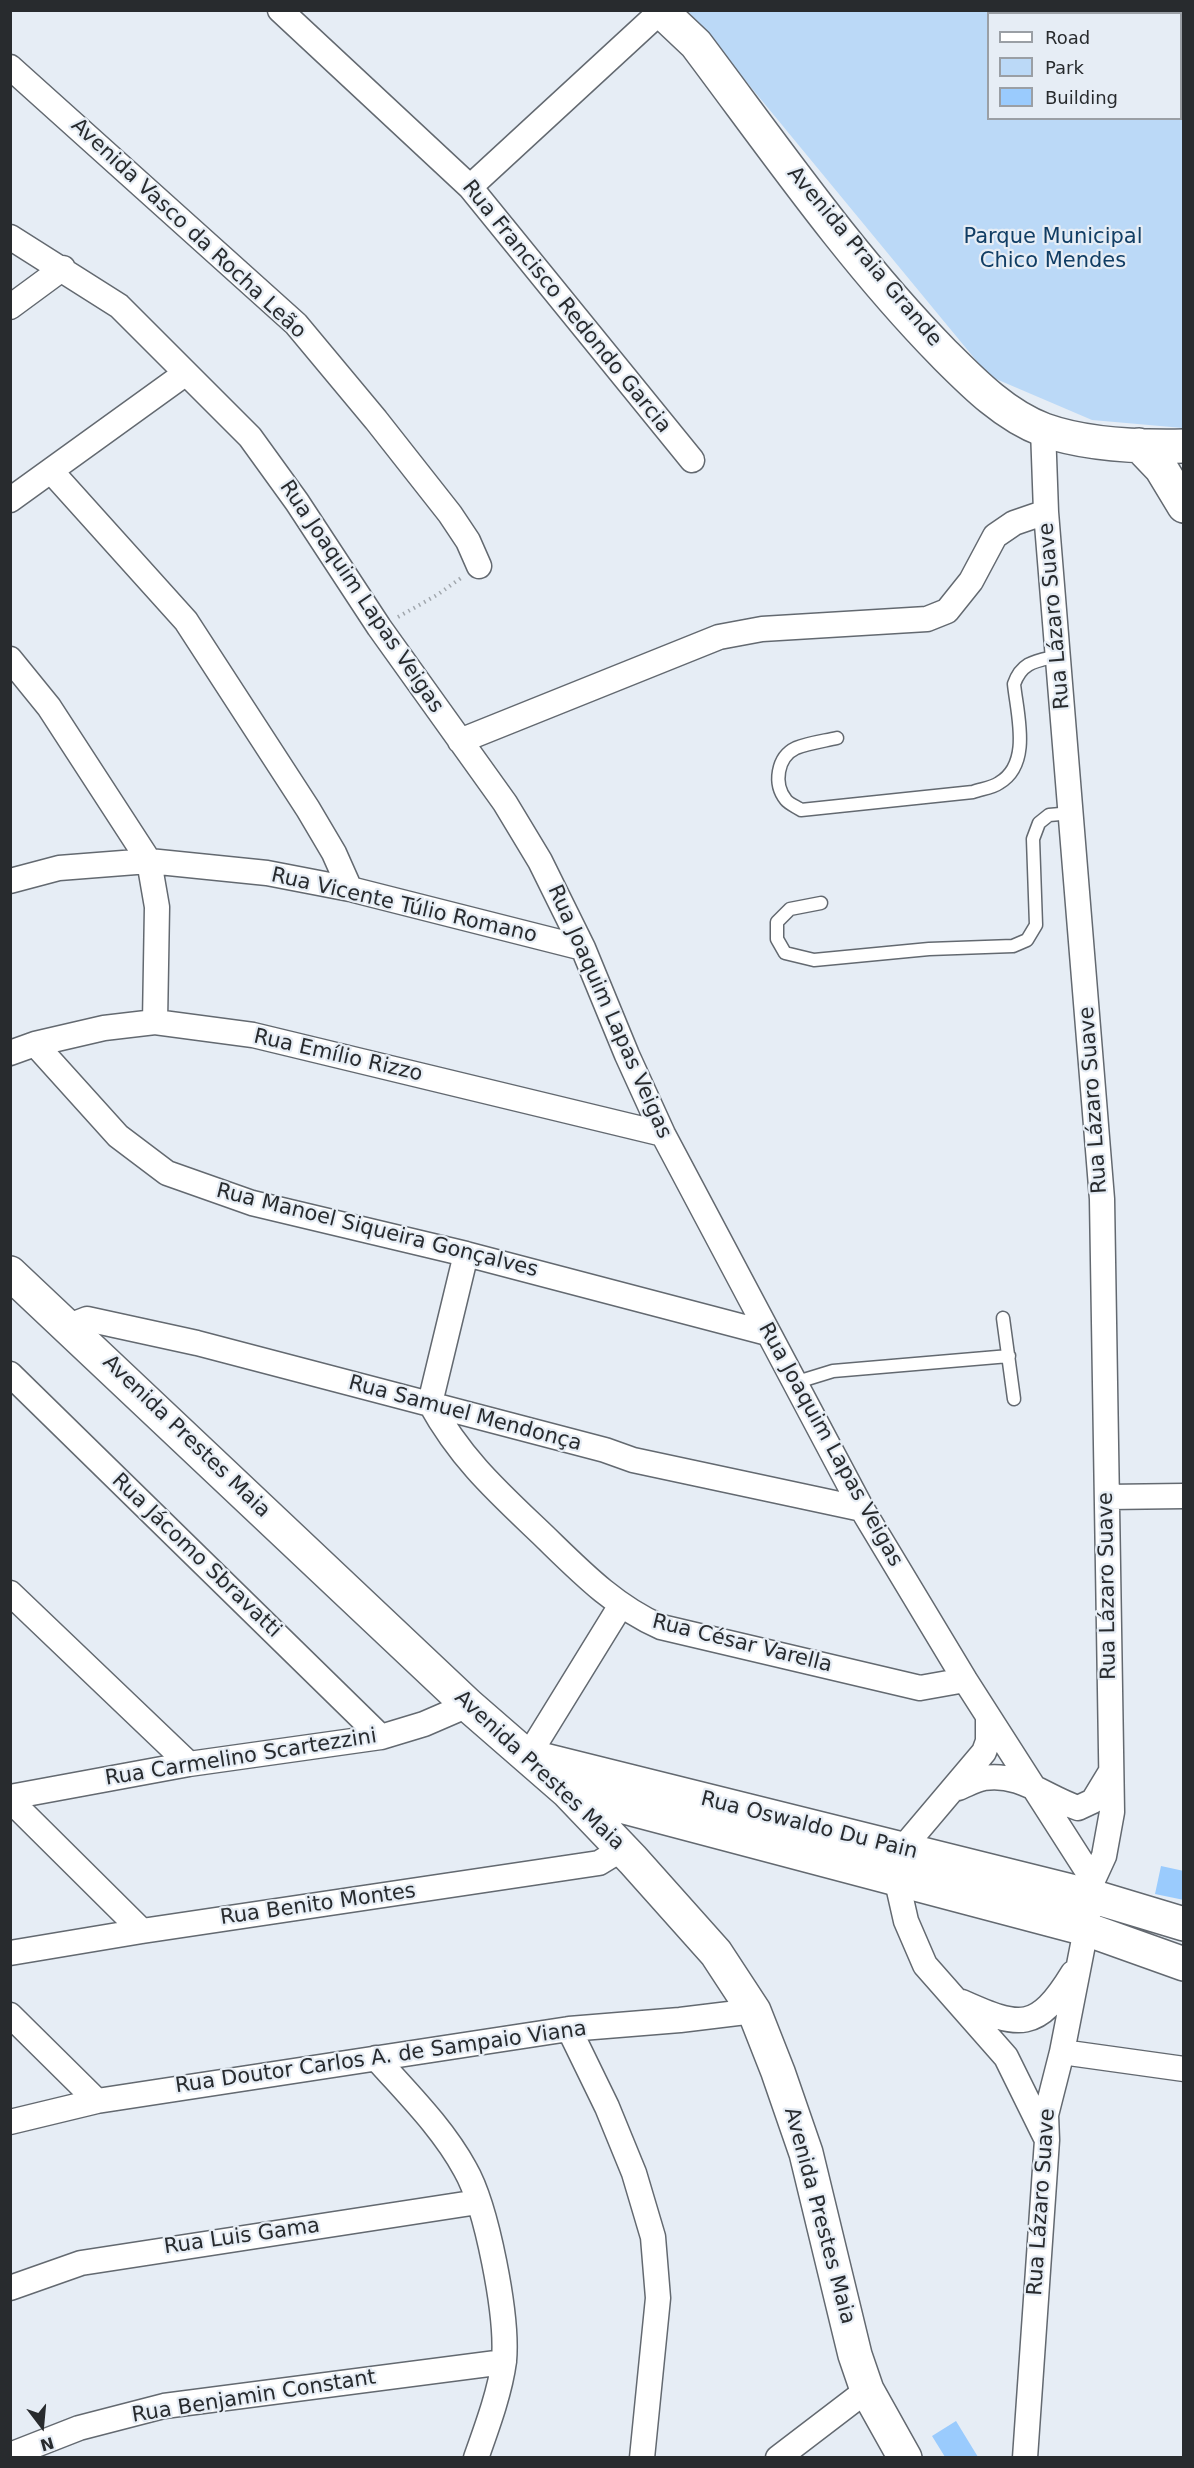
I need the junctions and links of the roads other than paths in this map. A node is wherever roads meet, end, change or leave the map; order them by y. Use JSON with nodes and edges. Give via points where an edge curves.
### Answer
{"nodes":[{"id":1,"x":280,"y":10,"type":"edge"},
{"id":2,"x":661,"y":11,"type":"edge"},
{"id":3,"x":10,"y":67,"type":"edge"},
{"id":4,"x":470,"y":187,"type":"junction"},
{"id":5,"x":10,"y":237,"type":"edge"},
{"id":6,"x":63,"y":268,"type":"junction"},
{"id":7,"x":10,"y":306,"type":"edge"},
{"id":8,"x":186,"y":374,"type":"junction"},
{"id":9,"x":1043,"y":429,"type":"junction"},
{"id":10,"x":1139,"y":445,"type":"junction"},
{"id":11,"x":1184,"y":446,"type":"edge"},
{"id":12,"x":692,"y":460,"type":"dead end"},
{"id":13,"x":51,"y":471,"type":"junction"},
{"id":14,"x":10,"y":500,"type":"edge"},
{"id":15,"x":1184,"y":506,"type":"edge"},
{"id":16,"x":1046,"y":512,"type":"junction"},
{"id":17,"x":479,"y":566,"type":"road end"},
{"id":18,"x":1058,"y":656,"type":"junction"},
{"id":19,"x":10,"y":660,"type":"edge"},
{"id":20,"x":20,"y":689,"type":"edge"},
{"id":21,"x":837,"y":738,"type":"dead end"},
{"id":22,"x":460,"y":741,"type":"junction"},
{"id":23,"x":1072,"y":813,"type":"junction"},
{"id":24,"x":149,"y":861,"type":"junction"},
{"id":25,"x":10,"y":881,"type":"edge"},
{"id":26,"x":350,"y":890,"type":"junction"},
{"id":27,"x":821,"y":903,"type":"dead end"},
{"id":28,"x":583,"y":948,"type":"junction"},
{"id":29,"x":155,"y":1022,"type":"junction"},
{"id":30,"x":35,"y":1044,"type":"junction"},
{"id":31,"x":10,"y":1053,"type":"edge"},
{"id":32,"x":663,"y":1134,"type":"junction"},
{"id":33,"x":466,"y":1254,"type":"junction"},
{"id":34,"x":15,"y":1283,"type":"edge"},
{"id":35,"x":1003,"y":1318,"type":"dead end"},
{"id":36,"x":69,"y":1326,"type":"junction"},
{"id":37,"x":767,"y":1333,"type":"junction"},
{"id":38,"x":1009,"y":1356,"type":"junction"},
{"id":39,"x":10,"y":1374,"type":"edge"},
{"id":40,"x":794,"y":1383,"type":"junction"},
{"id":41,"x":1014,"y":1399,"type":"dead end"},
{"id":42,"x":430,"y":1403,"type":"junction"},
{"id":43,"x":1184,"y":1496,"type":"edge"},
{"id":44,"x":1107,"y":1497,"type":"junction"},
{"id":45,"x":862,"y":1509,"type":"junction"},
{"id":46,"x":10,"y":1593,"type":"edge"},
{"id":47,"x":621,"y":1605,"type":"junction"},
{"id":48,"x":964,"y":1680,"type":"junction"},
{"id":49,"x":468,"y":1705,"type":"junction"},
{"id":50,"x":988,"y":1717,"type":"junction"},
{"id":51,"x":381,"y":1737,"type":"junction"},
{"id":52,"x":528,"y":1756,"type":"junction"},
{"id":53,"x":189,"y":1764,"type":"junction"},
{"id":54,"x":1110,"y":1773,"type":"junction"},
{"id":55,"x":1034,"y":1786,"type":"junction"},
{"id":56,"x":956,"y":1789,"type":"junction"},
{"id":57,"x":568,"y":1792,"type":"junction"},
{"id":58,"x":10,"y":1798,"type":"edge"},
{"id":59,"x":622,"y":1849,"type":"junction"},
{"id":60,"x":899,"y":1863,"type":"junction"},
{"id":61,"x":1092,"y":1888,"type":"junction"},
{"id":62,"x":1184,"y":1924,"type":"edge"},
{"id":63,"x":1086,"y":1929,"type":"junction"},
{"id":64,"x":142,"y":1931,"type":"junction"},
{"id":65,"x":10,"y":1953,"type":"edge"},
{"id":66,"x":1080,"y":1963,"type":"junction"},
{"id":67,"x":1184,"y":1964,"type":"edge"},
{"id":68,"x":954,"y":1999,"type":"junction"},
{"id":69,"x":754,"y":2011,"type":"junction"},
{"id":70,"x":10,"y":2015,"type":"edge"},
{"id":71,"x":568,"y":2029,"type":"junction"},
{"id":72,"x":1062,"y":2052,"type":"junction"},
{"id":73,"x":376,"y":2058,"type":"junction"},
{"id":74,"x":1184,"y":2069,"type":"edge"},
{"id":75,"x":97,"y":2101,"type":"junction"},
{"id":76,"x":10,"y":2122,"type":"edge"},
{"id":77,"x":1047,"y":2140,"type":"junction"},
{"id":78,"x":478,"y":2202,"type":"junction"},
{"id":79,"x":10,"y":2288,"type":"edge"},
{"id":80,"x":504,"y":2362,"type":"junction"},
{"id":81,"x":867,"y":2390,"type":"junction"},
{"id":82,"x":10,"y":2455,"type":"edge"},
{"id":83,"x":476,"y":2457,"type":"edge"},
{"id":84,"x":642,"y":2457,"type":"edge"},
{"id":85,"x":778,"y":2457,"type":"edge"},
{"id":86,"x":905,"y":2457,"type":"edge"},
{"id":87,"x":1024,"y":2457,"type":"edge"}],
"edges":[{"from":1,"to":4,"type":"street","name":"Rua Francisco Redondo Garcia"},
{"from":2,"to":4,"type":"street"},
{"from":2,"to":9,"type":"main road","name":"Avenida Praia Grande","via":[[696,44],[879,282],[927,336],[1003,407]]},
{"from":3,"to":17,"type":"street","name":"Avenida Vasco da Rocha Leão","via":[[296,324],[450,514]]},
{"from":4,"to":12,"type":"street","name":"Rua Francisco Redondo Garcia"},
{"from":5,"to":6,"type":"street","name":"Rua Joaquim Lapas Veigas"},
{"from":6,"to":7,"type":"street"},
{"from":6,"to":8,"type":"street","name":"Rua Joaquim Lapas Veigas","via":[[119,306]]},
{"from":8,"to":13,"type":"street"},
{"from":8,"to":22,"type":"street","name":"Rua Joaquim Lapas Veigas","via":[[250,437]]},
{"from":9,"to":10,"type":"main road","name":"Avenida Praia Grande"},
{"from":9,"to":16,"type":"street","name":"Rua Lázaro Suave"},
{"from":10,"to":11,"type":"main road","name":"Avenida Praia Grande"},
{"from":10,"to":15,"type":"main road","via":[[1161,468]]},
{"from":13,"to":14,"type":"street"},
{"from":13,"to":26,"type":"street","via":[[186,621],[308,809]]},
{"from":16,"to":18,"type":"street","name":"Rua Lázaro Suave"},
{"from":16,"to":22,"type":"street","via":[[1014,523],[995,536],[971,581],[947,610],[927,619],[762,629],[719,637]]},
{"from":18,"to":21,"type":"lane","via":[[1027,663],[1018,673],[1014,684],[1021,751],[1014,768],[1000,783],[973,792],[801,810],[786,800],[780,787],[777,774],[781,760],[795,748]]},
{"from":18,"to":23,"type":"street","name":"Rua Lázaro Suave"},
{"from":19,"to":20,"type":"street"},
{"from":20,"to":24,"type":"street","via":[[95,776]]},
{"from":22,"to":28,"type":"street","name":"Rua Joaquim Lapas Veigas","via":[[505,803],[540,861]]},
{"from":23,"to":27,"type":"lane","via":[[1049,815],[1040,823],[1033,839],[1036,925],[1027,940],[1013,946],[814,960],[785,953],[777,939],[777,922],[790,909]]},
{"from":23,"to":44,"type":"street","name":"Rua Lázaro Suave","via":[[1102,1199]]},
{"from":24,"to":25,"type":"street","name":"Rua Vicente Túlio Romano","via":[[59,868]]},
{"from":24,"to":26,"type":"street","name":"Rua Vicente Túlio Romano","via":[[267,873]]},
{"from":24,"to":29,"type":"street","via":[[158,906]]},
{"from":26,"to":28,"type":"street","name":"Rua Vicente Túlio Romano"},
{"from":28,"to":32,"type":"street","name":"Rua Joaquim Lapas Veigas"},
{"from":29,"to":30,"type":"street","name":"Rua Emílio Rizzo","via":[[104,1028]]},
{"from":29,"to":32,"type":"street","name":"Rua Emílio Rizzo","via":[[254,1035]]},
{"from":30,"to":31,"type":"street","name":"Rua Emílio Rizzo"},
{"from":30,"to":33,"type":"street","name":"Rua Manoel Siqueira Gonçalves","via":[[118,1136],[167,1173],[252,1203]]},
{"from":32,"to":37,"type":"street","name":"Rua Joaquim Lapas Veigas"},
{"from":33,"to":37,"type":"street","name":"Rua Manoel Siqueira Gonçalves"},
{"from":33,"to":42,"type":"street"},
{"from":34,"to":36,"type":"main road","name":"Avenida Prestes Maia"},
{"from":35,"to":38,"type":"lane"},
{"from":36,"to":42,"type":"street","name":"Rua Samuel Mendonça","via":[[87,1319],[126,1327]]},
{"from":36,"to":49,"type":"main road","name":"Avenida Prestes Maia"},
{"from":37,"to":40,"type":"street","name":"Rua Joaquim Lapas Veigas"},
{"from":38,"to":40,"type":"lane","via":[[833,1371]]},
{"from":38,"to":41,"type":"lane"},
{"from":39,"to":51,"type":"street","name":"Rua Jácomo Sbravatti"},
{"from":40,"to":45,"type":"street","name":"Rua Joaquim Lapas Veigas"},
{"from":42,"to":45,"type":"street","name":"Rua Samuel Mendonça","via":[[633,1460]]},
{"from":42,"to":47,"type":"street","name":"Rua César Varella","via":[[449,1438],[473,1468]]},
{"from":43,"to":44,"type":"street"},
{"from":44,"to":54,"type":"street","name":"Rua Lázaro Suave"},
{"from":45,"to":48,"type":"street","name":"Rua Joaquim Lapas Veigas"},
{"from":46,"to":53,"type":"street"},
{"from":47,"to":48,"type":"street","name":"Rua César Varella","via":[[661,1627],[920,1688]]},
{"from":47,"to":52,"type":"street"},
{"from":48,"to":50,"type":"street","name":"Rua Joaquim Lapas Veigas"},
{"from":49,"to":51,"type":"street","name":"Rua Carmelino Scartezzini"},
{"from":49,"to":52,"type":"main road","name":"Avenida Prestes Maia"},
{"from":50,"to":55,"type":"street","name":"Rua Joaquim Lapas Veigas"},
{"from":50,"to":56,"type":"street","via":[[984,1752]]},
{"from":51,"to":53,"type":"street","name":"Rua Carmelino Scartezzini"},
{"from":52,"to":57,"type":"main road","name":"Avenida Prestes Maia"},
{"from":52,"to":60,"type":"main road","name":"Rua Oswaldo Du Pain"},
{"from":53,"to":58,"type":"street","name":"Rua Carmelino Scartezzini"},
{"from":54,"to":55,"type":"street","via":[[1093,1801],[1078,1808],[1059,1802]]},
{"from":54,"to":61,"type":"street","name":"Rua Lázaro Suave","via":[[1110,1831]]},
{"from":55,"to":56,"type":"street","via":[[984,1778]]},
{"from":55,"to":61,"type":"street","name":"Rua Joaquim Lapas Veigas"},
{"from":56,"to":60,"type":"street"},
{"from":57,"to":59,"type":"main road","name":"Avenida Prestes Maia"},
{"from":57,"to":60,"type":"main road","name":"Rua Oswaldo Du Pain"},
{"from":58,"to":64,"type":"street"},
{"from":59,"to":64,"type":"street","name":"Rua Benito Montes","via":[[599,1863]]},
{"from":59,"to":69,"type":"main road","name":"Avenida Prestes Maia","via":[[716,1953]]},
{"from":60,"to":61,"type":"main road","name":"Rua Oswaldo Du Pain"},
{"from":60,"to":63,"type":"main road","name":"Rua Oswaldo Du Pain"},
{"from":60,"to":68,"type":"street","via":[[906,1921],[915,1944],[925,1965]]},
{"from":61,"to":62,"type":"main road","name":"Rua Oswaldo Du Pain"},
{"from":61,"to":63,"type":"street","name":"Rua Lázaro Suave"},
{"from":63,"to":66,"type":"street","name":"Rua Lázaro Suave"},
{"from":63,"to":67,"type":"main road","name":"Rua Oswaldo Du Pain"},
{"from":64,"to":65,"type":"street","name":"Rua Benito Montes"},
{"from":66,"to":68,"type":"street","via":[[1062,1992],[1032,2018],[1003,2020]]},
{"from":66,"to":72,"type":"street","name":"Rua Lázaro Suave"},
{"from":68,"to":77,"type":"street","via":[[1006,2057]]},
{"from":69,"to":71,"type":"street","name":"Rua Doutor Carlos A. de Sampaio Viana"},
{"from":69,"to":81,"type":"main road","name":"Avenida Prestes Maia","via":[[804,2145],[845,2317]]},
{"from":70,"to":75,"type":"street"},
{"from":71,"to":73,"type":"street","name":"Rua Doutor Carlos A. de Sampaio Viana"},
{"from":71,"to":84,"type":"street","via":[[634,2173],[652,2237],[658,2298]]},
{"from":72,"to":74,"type":"street"},
{"from":72,"to":77,"type":"street","name":"Rua Lázaro Suave","via":[[1046,2115]]},
{"from":73,"to":75,"type":"street","name":"Rua Doutor Carlos A. de Sampaio Viana"},
{"from":73,"to":78,"type":"street","via":[[440,2130],[466,2170]]},
{"from":75,"to":76,"type":"street","name":"Rua Doutor Carlos A. de Sampaio Viana"},
{"from":77,"to":87,"type":"street","name":"Rua Lázaro Suave"},
{"from":78,"to":79,"type":"street","name":"Rua Luis Gama","via":[[81,2263]]},
{"from":78,"to":80,"type":"street","via":[[495,2266],[504,2325]]},
{"from":80,"to":82,"type":"street","name":"Rua Benjamin Constant","via":[[165,2406],[79,2428]]},
{"from":80,"to":83,"type":"street"},
{"from":81,"to":85,"type":"street"},
{"from":81,"to":86,"type":"main road","name":"Avenida Prestes Maia"}]}
